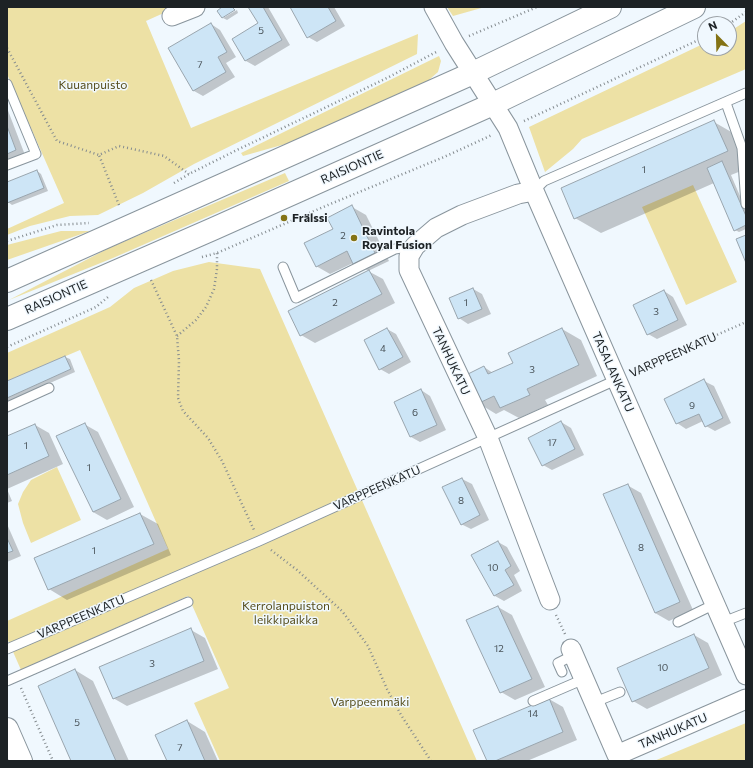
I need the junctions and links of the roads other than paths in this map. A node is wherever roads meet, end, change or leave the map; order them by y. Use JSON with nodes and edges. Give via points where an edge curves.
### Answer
{"nodes":[{"id":1,"x":195,"y":7,"type":"edge"},
{"id":2,"x":434,"y":7,"type":"edge"},
{"id":3,"x":610,"y":7,"type":"edge"},
{"id":4,"x":694,"y":7,"type":"edge"},
{"id":5,"x":172,"y":16,"type":"dead end"},
{"id":6,"x":474,"y":73,"type":"junction"},
{"id":7,"x":7,"y":84,"type":"edge"},
{"id":8,"x":746,"y":93,"type":"edge"},
{"id":9,"x":726,"y":103,"type":"junction"},
{"id":10,"x":493,"y":104,"type":"junction"},
{"id":11,"x":744,"y":147,"type":"edge"},
{"id":12,"x":7,"y":165,"type":"edge"},
{"id":13,"x":534,"y":192,"type":"junction"},
{"id":14,"x":746,"y":204,"type":"edge"},
{"id":15,"x":415,"y":246,"type":"junction"},
{"id":16,"x":283,"y":267,"type":"dead end"},
{"id":17,"x":7,"y":281,"type":"edge"},
{"id":18,"x":7,"y":319,"type":"edge"},
{"id":19,"x":616,"y":380,"type":"junction"},
{"id":20,"x":49,"y":388,"type":"dead end"},
{"id":21,"x":7,"y":407,"type":"edge"},
{"id":22,"x":488,"y":438,"type":"junction"},
{"id":23,"x":550,"y":600,"type":"road end"},
{"id":24,"x":188,"y":602,"type":"dead end"},
{"id":25,"x":715,"y":604,"type":"junction"},
{"id":26,"x":746,"y":613,"type":"edge"},
{"id":27,"x":678,"y":622,"type":"dead end"},
{"id":28,"x":723,"y":622,"type":"junction"},
{"id":29,"x":7,"y":649,"type":"edge"},
{"id":30,"x":573,"y":652,"type":"joint"},
{"id":31,"x":562,"y":672,"type":"dead end"},
{"id":32,"x":746,"y":675,"type":"edge"},
{"id":33,"x":584,"y":679,"type":"junction"},
{"id":34,"x":7,"y":681,"type":"edge"},
{"id":35,"x":620,"y":692,"type":"dead end"},
{"id":36,"x":746,"y":699,"type":"edge"},
{"id":37,"x":533,"y":701,"type":"dead end"},
{"id":38,"x":595,"y":702,"type":"junction"},
{"id":39,"x":7,"y":729,"type":"edge"},
{"id":40,"x":21,"y":761,"type":"edge"}],
"edges":[{"from":1,"to":5,"type":"street"},
{"from":2,"to":6,"type":"street","name":"TASALANKATU"},
{"from":3,"to":6,"type":"main road"},
{"from":4,"to":10,"type":"main road","name":"RAISIONTIE"},
{"from":6,"to":10,"type":"street","name":"TASALANKATU"},
{"from":6,"to":17,"type":"main road"},
{"from":7,"to":12,"type":"lane","via":[[36,154]]},
{"from":8,"to":9,"type":"lane"},
{"from":9,"to":11,"type":"lane"},
{"from":9,"to":13,"type":"lane","via":[[544,181]]},
{"from":10,"to":13,"type":"street","name":"TASALANKATU","via":[[508,128]]},
{"from":10,"to":18,"type":"main road","name":"RAISIONTIE"},
{"from":11,"to":14,"type":"lane"},
{"from":13,"to":15,"type":"street","via":[[518,194],[462,215],[436,228]]},
{"from":13,"to":19,"type":"street","name":"TASALANKATU"},
{"from":15,"to":16,"type":"lane","via":[[395,249],[296,298]]},
{"from":15,"to":22,"type":"street","name":"TANHUKATU","via":[[409,256],[409,270]]},
{"from":19,"to":22,"type":"lane","name":"VARPPEENKATU"},
{"from":19,"to":25,"type":"street","name":"TASALANKATU"},
{"from":20,"to":21,"type":"lane"},
{"from":22,"to":23,"type":"street","name":"TANHUKATU"},
{"from":22,"to":29,"type":"lane","name":"VARPPEENKATU","via":[[259,541]]},
{"from":24,"to":34,"type":"lane"},
{"from":25,"to":27,"type":"lane"},
{"from":25,"to":28,"type":"street","name":"TASALANKATU"},
{"from":26,"to":28,"type":"lane"},
{"from":28,"to":32,"type":"street","name":"TASALANKATU"},
{"from":30,"to":31,"type":"lane","via":[[558,663]]},
{"from":30,"to":33,"type":"street","name":"TANHUKATU"},
{"from":33,"to":37,"type":"lane"},
{"from":33,"to":38,"type":"street","name":"TANHUKATU"},
{"from":35,"to":38,"type":"lane"},
{"from":36,"to":38,"type":"street","name":"TANHUKATU","via":[[617,755]]},
{"from":39,"to":40,"type":"main road"}]}
